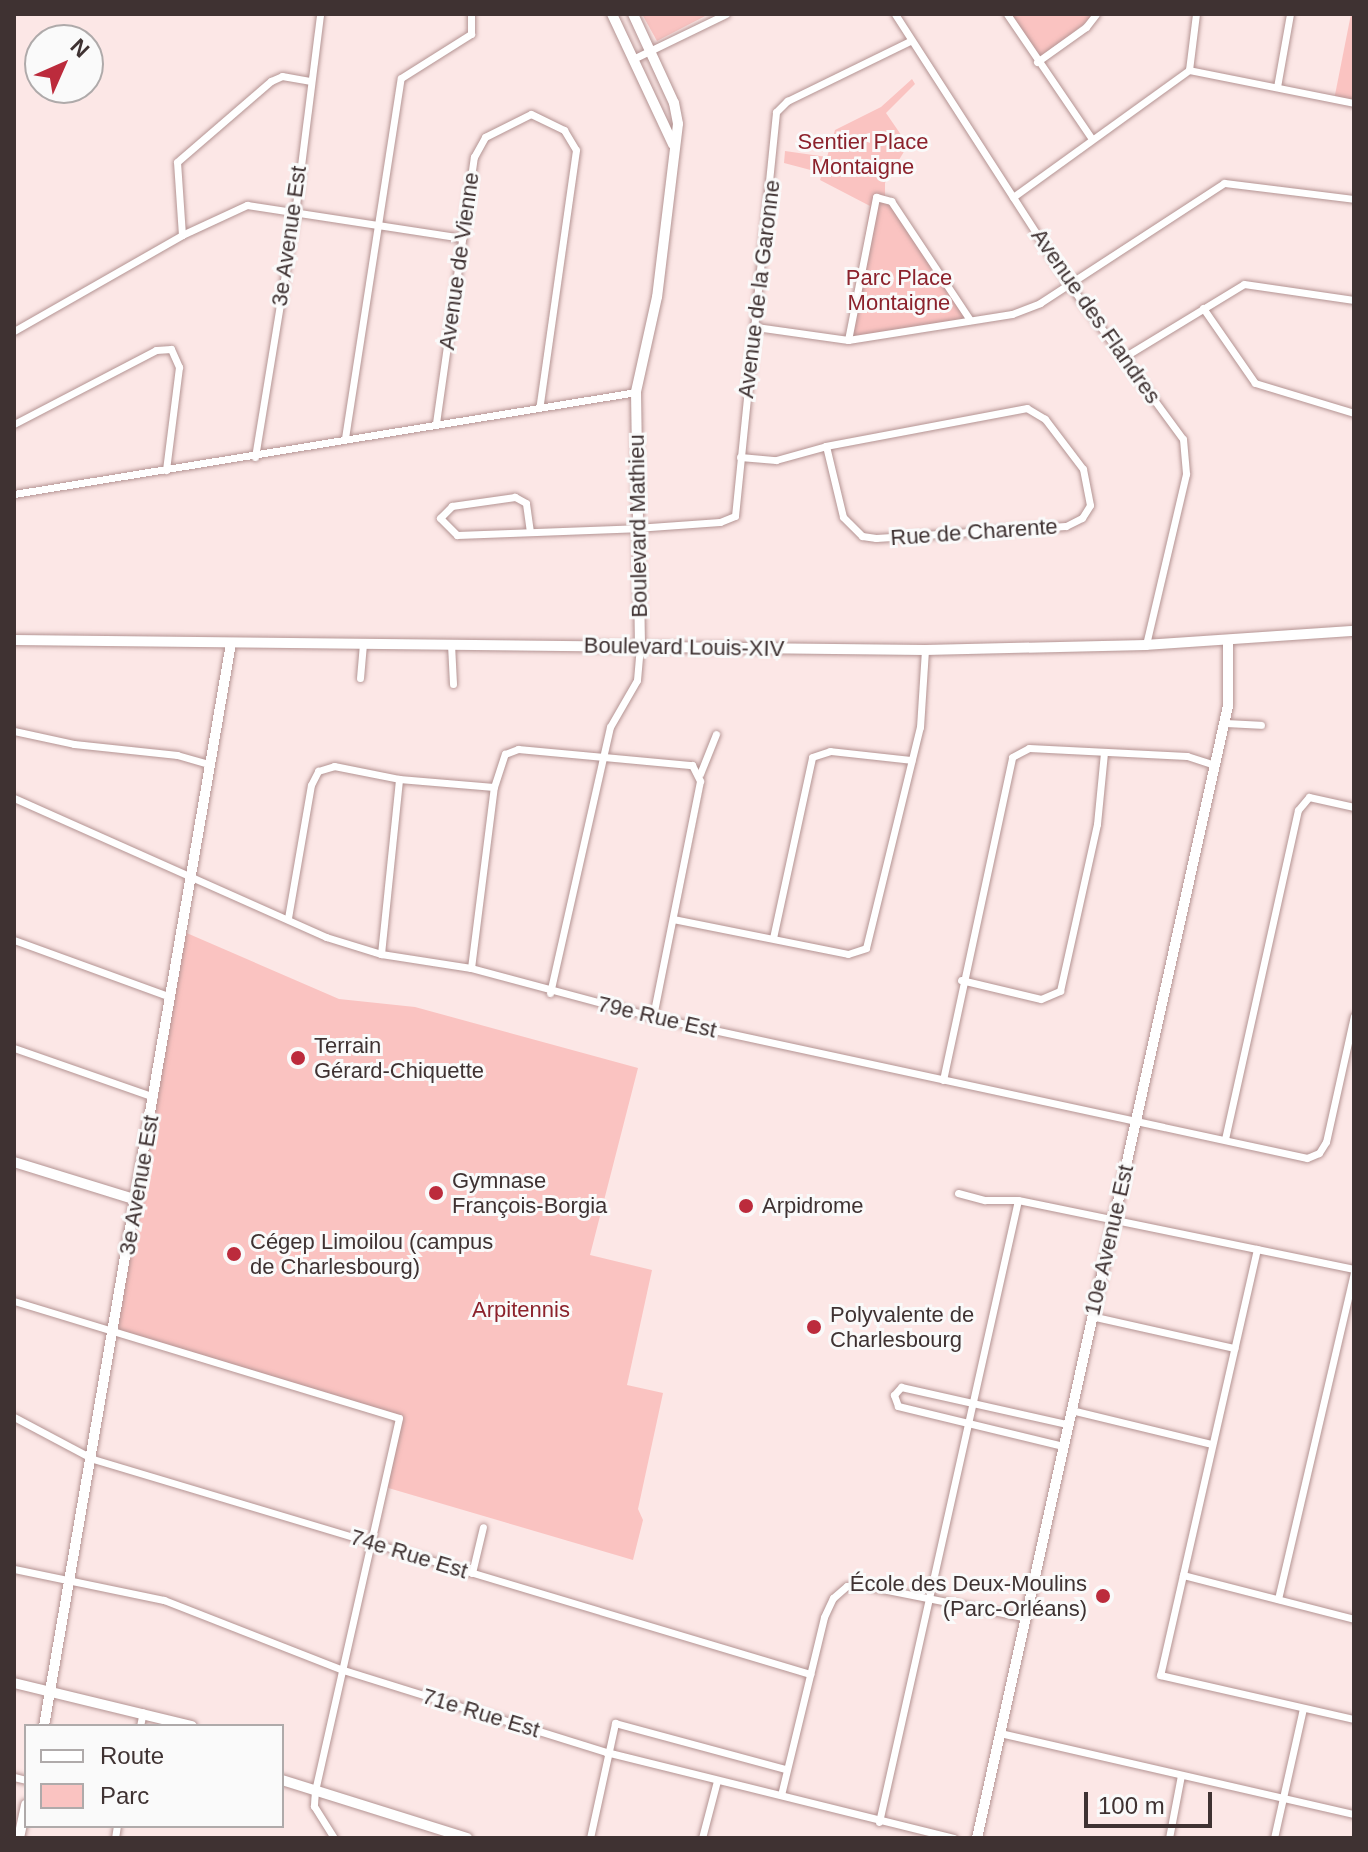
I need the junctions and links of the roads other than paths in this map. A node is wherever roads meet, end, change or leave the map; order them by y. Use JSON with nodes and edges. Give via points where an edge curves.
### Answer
{"nodes":[{"id":1,"x":320,"y":14,"type":"edge"},
{"id":2,"x":471,"y":14,"type":"edge"},
{"id":3,"x":612,"y":14,"type":"edge"},
{"id":4,"x":633,"y":14,"type":"edge"},
{"id":5,"x":726,"y":14,"type":"edge"},
{"id":6,"x":895,"y":14,"type":"edge"},
{"id":7,"x":1007,"y":14,"type":"edge"},
{"id":8,"x":1096,"y":14,"type":"edge"},
{"id":9,"x":1196,"y":14,"type":"edge"},
{"id":10,"x":1290,"y":14,"type":"edge"},
{"id":11,"x":910,"y":41,"type":"junction"},
{"id":12,"x":650,"y":51,"type":"junction"},
{"id":13,"x":633,"y":59,"type":"junction"},
{"id":14,"x":1037,"y":62,"type":"junction"},
{"id":15,"x":1189,"y":70,"type":"junction"},
{"id":16,"x":310,"y":81,"type":"junction"},
{"id":17,"x":1277,"y":87,"type":"junction"},
{"id":18,"x":1354,"y":103,"type":"edge"},
{"id":19,"x":1092,"y":139,"type":"junction"},
{"id":20,"x":674,"y":145,"type":"junction"},
{"id":21,"x":1013,"y":197,"type":"junction"},
{"id":22,"x":1354,"y":199,"type":"edge"},
{"id":23,"x":295,"y":213,"type":"junction"},
{"id":24,"x":377,"y":224,"type":"junction"},
{"id":25,"x":182,"y":235,"type":"junction"},
{"id":26,"x":462,"y":238,"type":"junction"},
{"id":27,"x":1069,"y":284,"type":"junction"},
{"id":28,"x":1354,"y":300,"type":"edge"},
{"id":29,"x":1203,"y":308,"type":"junction"},
{"id":30,"x":970,"y":320,"type":"junction"},
{"id":31,"x":756,"y":327,"type":"junction"},
{"id":32,"x":14,"y":331,"type":"edge"},
{"id":33,"x":848,"y":340,"type":"junction"},
{"id":34,"x":1124,"y":357,"type":"junction"},
{"id":35,"x":636,"y":392,"type":"junction"},
{"id":36,"x":540,"y":404,"type":"junction"},
{"id":37,"x":1354,"y":413,"type":"edge"},
{"id":38,"x":436,"y":423,"type":"junction"},
{"id":39,"x":14,"y":424,"type":"edge"},
{"id":40,"x":345,"y":438,"type":"junction"},
{"id":41,"x":826,"y":446,"type":"junction"},
{"id":42,"x":255,"y":457,"type":"junction"},
{"id":43,"x":740,"y":457,"type":"junction"},
{"id":44,"x":166,"y":470,"type":"junction"},
{"id":45,"x":14,"y":494,"type":"edge"},
{"id":46,"x":636,"y":528,"type":"junction"},
{"id":47,"x":530,"y":532,"type":"junction"},
{"id":48,"x":1354,"y":631,"type":"edge"},
{"id":49,"x":14,"y":640,"type":"edge"},
{"id":50,"x":1228,"y":641,"type":"junction"},
{"id":51,"x":231,"y":643,"type":"junction"},
{"id":52,"x":363,"y":644,"type":"junction"},
{"id":53,"x":451,"y":644,"type":"junction"},
{"id":54,"x":1146,"y":645,"type":"junction"},
{"id":55,"x":640,"y":646,"type":"junction"},
{"id":56,"x":925,"y":650,"type":"junction"},
{"id":57,"x":360,"y":678,"type":"dead end"},
{"id":58,"x":453,"y":684,"type":"dead end"},
{"id":59,"x":1224,"y":723,"type":"junction"},
{"id":60,"x":1261,"y":725,"type":"dead end"},
{"id":61,"x":14,"y":731,"type":"edge"},
{"id":62,"x":716,"y":734,"type":"dead end"},
{"id":63,"x":1104,"y":752,"type":"junction"},
{"id":64,"x":603,"y":755,"type":"junction"},
{"id":65,"x":912,"y":760,"type":"junction"},
{"id":66,"x":211,"y":765,"type":"junction"},
{"id":67,"x":1214,"y":765,"type":"junction"},
{"id":68,"x":700,"y":774,"type":"junction"},
{"id":69,"x":399,"y":779,"type":"junction"},
{"id":70,"x":494,"y":787,"type":"junction"},
{"id":71,"x":14,"y":798,"type":"edge"},
{"id":72,"x":1354,"y":807,"type":"edge"},
{"id":73,"x":192,"y":873,"type":"junction"},
{"id":74,"x":288,"y":918,"type":"junction"},
{"id":75,"x":673,"y":919,"type":"junction"},
{"id":76,"x":773,"y":938,"type":"junction"},
{"id":77,"x":14,"y":940,"type":"edge"},
{"id":78,"x":381,"y":954,"type":"junction"},
{"id":79,"x":471,"y":968,"type":"junction"},
{"id":80,"x":961,"y":980,"type":"junction"},
{"id":81,"x":550,"y":993,"type":"junction"},
{"id":82,"x":171,"y":997,"type":"junction"},
{"id":83,"x":653,"y":1016,"type":"junction"},
{"id":84,"x":1354,"y":1016,"type":"edge"},
{"id":85,"x":14,"y":1048,"type":"edge"},
{"id":86,"x":943,"y":1080,"type":"junction"},
{"id":87,"x":154,"y":1097,"type":"junction"},
{"id":88,"x":1136,"y":1118,"type":"junction"},
{"id":89,"x":1225,"y":1139,"type":"junction"},
{"id":90,"x":14,"y":1162,"type":"edge"},
{"id":91,"x":958,"y":1193,"type":"dead end"},
{"id":92,"x":137,"y":1200,"type":"junction"},
{"id":93,"x":1018,"y":1200,"type":"junction"},
{"id":94,"x":1113,"y":1222,"type":"junction"},
{"id":95,"x":1257,"y":1249,"type":"junction"},
{"id":96,"x":1354,"y":1271,"type":"edge"},
{"id":97,"x":14,"y":1301,"type":"edge"},
{"id":98,"x":1091,"y":1316,"type":"junction"},
{"id":99,"x":114,"y":1332,"type":"junction"},
{"id":100,"x":1234,"y":1348,"type":"junction"},
{"id":101,"x":971,"y":1402,"type":"junction"},
{"id":102,"x":1070,"y":1410,"type":"junction"},
{"id":103,"x":14,"y":1417,"type":"edge"},
{"id":104,"x":966,"y":1423,"type":"junction"},
{"id":105,"x":1067,"y":1424,"type":"junction"},
{"id":106,"x":1212,"y":1444,"type":"junction"},
{"id":107,"x":1063,"y":1446,"type":"junction"},
{"id":108,"x":93,"y":1459,"type":"junction"},
{"id":109,"x":483,"y":1527,"type":"dead end"},
{"id":110,"x":373,"y":1543,"type":"junction"},
{"id":111,"x":14,"y":1569,"type":"edge"},
{"id":112,"x":472,"y":1573,"type":"junction"},
{"id":113,"x":1183,"y":1575,"type":"junction"},
{"id":114,"x":72,"y":1582,"type":"junction"},
{"id":115,"x":926,"y":1598,"type":"junction"},
{"id":116,"x":1278,"y":1599,"type":"junction"},
{"id":117,"x":1022,"y":1617,"type":"junction"},
{"id":118,"x":1354,"y":1619,"type":"edge"},
{"id":119,"x":343,"y":1670,"type":"junction"},
{"id":120,"x":810,"y":1674,"type":"junction"},
{"id":121,"x":14,"y":1683,"type":"edge"},
{"id":122,"x":52,"y":1690,"type":"junction"},
{"id":123,"x":1303,"y":1708,"type":"junction"},
{"id":124,"x":143,"y":1712,"type":"junction"},
{"id":125,"x":1354,"y":1719,"type":"edge"},
{"id":126,"x":44,"y":1724,"type":"edge"},
{"id":127,"x":140,"y":1724,"type":"edge"},
{"id":128,"x":185,"y":1724,"type":"edge"},
{"id":129,"x":1000,"y":1733,"type":"junction"},
{"id":130,"x":606,"y":1752,"type":"junction"},
{"id":131,"x":786,"y":1769,"type":"junction"},
{"id":132,"x":1181,"y":1775,"type":"junction"},
{"id":133,"x":284,"y":1781,"type":"edge"},
{"id":134,"x":717,"y":1781,"type":"junction"},
{"id":135,"x":315,"y":1790,"type":"junction"},
{"id":136,"x":781,"y":1795,"type":"junction"},
{"id":137,"x":1283,"y":1798,"type":"junction"},
{"id":138,"x":24,"y":1814,"type":"edge"},
{"id":139,"x":1354,"y":1814,"type":"edge"},
{"id":140,"x":879,"y":1822,"type":"junction"},
{"id":141,"x":19,"y":1838,"type":"edge"},
{"id":142,"x":334,"y":1838,"type":"edge"},
{"id":143,"x":467,"y":1838,"type":"edge"},
{"id":144,"x":590,"y":1838,"type":"edge"},
{"id":145,"x":702,"y":1838,"type":"edge"},
{"id":146,"x":954,"y":1838,"type":"edge"},
{"id":147,"x":977,"y":1838,"type":"edge"},
{"id":148,"x":1169,"y":1838,"type":"edge"},
{"id":149,"x":1274,"y":1838,"type":"edge"}],
"edges":[{"from":1,"to":16,"type":"street","name":"3e Avenue Est"},
{"from":2,"to":24,"type":"street","via":[[471,34],[401,78]]},
{"from":3,"to":13,"type":"street"},
{"from":4,"to":12,"type":"street","name":"Boulevard Mathieu"},
{"from":5,"to":12,"type":"street"},
{"from":6,"to":11,"type":"street","name":"Avenue des Flandres"},
{"from":7,"to":14,"type":"street"},
{"from":8,"to":14,"type":"street"},
{"from":9,"to":15,"type":"street"},
{"from":10,"to":17,"type":"street"},
{"from":11,"to":21,"type":"street","name":"Avenue des Flandres"},
{"from":11,"to":31,"type":"street","name":"Avenue de la Garonne","via":[[787,101],[776,112]]},
{"from":12,"to":13,"type":"street"},
{"from":12,"to":20,"type":"street","name":"Boulevard Mathieu","via":[[674,103]]},
{"from":13,"to":20,"type":"street"},
{"from":14,"to":19,"type":"street"},
{"from":15,"to":17,"type":"street"},
{"from":15,"to":19,"type":"street"},
{"from":16,"to":23,"type":"street","name":"3e Avenue Est"},
{"from":16,"to":25,"type":"street","via":[[282,76],[271,81],[177,162]]},
{"from":17,"to":18,"type":"street"},
{"from":19,"to":21,"type":"street"},
{"from":20,"to":35,"type":"street","name":"Boulevard Mathieu","via":[[657,297]]},
{"from":21,"to":27,"type":"street","name":"Avenue des Flandres"},
{"from":22,"to":27,"type":"street","via":[[1224,183]]},
{"from":23,"to":24,"type":"street"},
{"from":23,"to":25,"type":"street","via":[[247,205]]},
{"from":23,"to":42,"type":"street","name":"3e Avenue Est"},
{"from":24,"to":26,"type":"street"},
{"from":24,"to":40,"type":"street"},
{"from":25,"to":32,"type":"street"},
{"from":26,"to":36,"type":"street","name":"Avenue de Vienne","via":[[474,157],[485,137],[531,114],[564,130],[573,141],[576,161]]},
{"from":26,"to":38,"type":"street","name":"Avenue de Vienne"},
{"from":27,"to":30,"type":"street","via":[[1012,314]]},
{"from":27,"to":34,"type":"street","name":"Avenue des Flandres"},
{"from":28,"to":29,"type":"street","via":[[1254,283],[1234,288]]},
{"from":29,"to":34,"type":"street"},
{"from":29,"to":37,"type":"street","via":[[1255,383]]},
{"from":30,"to":33,"type":"street"},
{"from":30,"to":33,"type":"street","via":[[891,201],[876,197]]},
{"from":31,"to":33,"type":"street"},
{"from":31,"to":43,"type":"street","name":"Avenue de la Garonne"},
{"from":34,"to":54,"type":"street","name":"Avenue des Flandres","via":[[1183,439],[1187,455]]},
{"from":35,"to":36,"type":"street"},
{"from":35,"to":46,"type":"street","name":"Boulevard Mathieu"},
{"from":36,"to":38,"type":"street"},
{"from":38,"to":40,"type":"street"},
{"from":39,"to":44,"type":"street","via":[[156,350],[171,349],[179,367]]},
{"from":40,"to":42,"type":"street"},
{"from":41,"to":41,"type":"street","name":"Rue de Charente","via":[[838,507],[862,536],[1066,526],[1082,518],[1090,505],[1083,469],[1045,419],[1027,408]]},
{"from":41,"to":43,"type":"street","name":"Rue de Charente","via":[[776,460]]},
{"from":42,"to":44,"type":"street"},
{"from":43,"to":46,"type":"street","name":"Avenue de la Garonne","via":[[740,502],[729,520]]},
{"from":44,"to":45,"type":"street"},
{"from":46,"to":47,"type":"street"},
{"from":46,"to":55,"type":"street","name":"Boulevard Mathieu"},
{"from":47,"to":47,"type":"street","via":[[457,535],[440,518],[452,506],[515,497],[526,503]]},
{"from":48,"to":50,"type":"street","name":"Boulevard Louis-XIV"},
{"from":49,"to":51,"type":"street","name":"Boulevard Louis-XIV"},
{"from":50,"to":54,"type":"street","name":"Boulevard Louis-XIV"},
{"from":50,"to":59,"type":"street","name":"10e Avenue Est"},
{"from":51,"to":52,"type":"street","name":"Boulevard Louis-XIV"},
{"from":51,"to":66,"type":"street","name":"3e Avenue Est"},
{"from":52,"to":53,"type":"street","name":"Boulevard Louis-XIV"},
{"from":52,"to":57,"type":"street"},
{"from":53,"to":55,"type":"street","name":"Boulevard Louis-XIV"},
{"from":53,"to":58,"type":"street"},
{"from":54,"to":56,"type":"street","name":"Boulevard Louis-XIV"},
{"from":55,"to":56,"type":"street","name":"Boulevard Louis-XIV"},
{"from":55,"to":64,"type":"street","name":"Boulevard Mathieu","via":[[637,680],[610,727]]},
{"from":56,"to":65,"type":"street","via":[[926,681]]},
{"from":59,"to":60,"type":"street"},
{"from":59,"to":67,"type":"street","name":"10e Avenue Est"},
{"from":61,"to":66,"type":"street","via":[[74,744],[177,755]]},
{"from":62,"to":68,"type":"street"},
{"from":63,"to":67,"type":"street","via":[[1187,756]]},
{"from":63,"to":80,"type":"street","via":[[1029,748],[1012,757]]},
{"from":63,"to":80,"type":"street","via":[[1097,824],[1060,991],[1041,999]]},
{"from":64,"to":68,"type":"street","via":[[684,763]]},
{"from":64,"to":70,"type":"street","via":[[510,751],[498,767]]},
{"from":64,"to":81,"type":"street","name":"Boulevard Mathieu"},
{"from":65,"to":76,"type":"street","via":[[830,751],[812,757]]},
{"from":65,"to":76,"type":"street","via":[[866,948],[848,954]]},
{"from":66,"to":73,"type":"street","name":"3e Avenue Est"},
{"from":67,"to":88,"type":"street","name":"10e Avenue Est"},
{"from":68,"to":75,"type":"street"},
{"from":69,"to":70,"type":"street"},
{"from":69,"to":74,"type":"street","via":[[334,766],[313,776]]},
{"from":69,"to":78,"type":"street"},
{"from":70,"to":79,"type":"street"},
{"from":71,"to":73,"type":"street","name":"79e Rue Est"},
{"from":72,"to":89,"type":"street","via":[[1309,797],[1298,810]]},
{"from":73,"to":74,"type":"street","name":"79e Rue Est"},
{"from":73,"to":82,"type":"street","name":"3e Avenue Est"},
{"from":74,"to":78,"type":"street","name":"79e Rue Est"},
{"from":75,"to":76,"type":"street"},
{"from":75,"to":83,"type":"street"},
{"from":77,"to":82,"type":"street"},
{"from":78,"to":79,"type":"street","name":"79e Rue Est"},
{"from":79,"to":81,"type":"street","name":"79e Rue Est"},
{"from":80,"to":86,"type":"street"},
{"from":81,"to":83,"type":"street","name":"79e Rue Est"},
{"from":82,"to":87,"type":"street","name":"3e Avenue Est"},
{"from":83,"to":86,"type":"street","name":"79e Rue Est"},
{"from":84,"to":89,"type":"street","name":"79e Rue Est","via":[[1326,1142],[1319,1153],[1307,1158]]},
{"from":85,"to":87,"type":"street"},
{"from":86,"to":88,"type":"street","name":"79e Rue Est"},
{"from":87,"to":92,"type":"street","name":"3e Avenue Est"},
{"from":88,"to":89,"type":"street","name":"79e Rue Est"},
{"from":88,"to":94,"type":"street","name":"10e Avenue Est"},
{"from":90,"to":92,"type":"street"},
{"from":91,"to":93,"type":"street"},
{"from":92,"to":99,"type":"street","name":"3e Avenue Est"},
{"from":93,"to":94,"type":"street"},
{"from":93,"to":101,"type":"street"},
{"from":94,"to":95,"type":"street"},
{"from":94,"to":98,"type":"street","name":"10e Avenue Est"},
{"from":95,"to":96,"type":"street"},
{"from":95,"to":100,"type":"street"},
{"from":96,"to":116,"type":"street"},
{"from":97,"to":99,"type":"street"},
{"from":98,"to":100,"type":"street"},
{"from":98,"to":102,"type":"street","name":"10e Avenue Est"},
{"from":99,"to":108,"type":"street","name":"3e Avenue Est"},
{"from":99,"to":110,"type":"street","via":[[399,1418]]},
{"from":100,"to":106,"type":"street"},
{"from":101,"to":104,"type":"street"},
{"from":101,"to":104,"type":"street","via":[[901,1387],[894,1395],[898,1406]]},
{"from":101,"to":105,"type":"street"},
{"from":102,"to":105,"type":"street","name":"10e Avenue Est"},
{"from":102,"to":106,"type":"street"},
{"from":103,"to":108,"type":"street","name":"74e Rue Est"},
{"from":104,"to":107,"type":"street"},
{"from":104,"to":115,"type":"street"},
{"from":105,"to":107,"type":"street","name":"10e Avenue Est"},
{"from":106,"to":113,"type":"street"},
{"from":107,"to":117,"type":"street","name":"10e Avenue Est"},
{"from":108,"to":110,"type":"street","name":"74e Rue Est"},
{"from":108,"to":114,"type":"street","name":"3e Avenue Est"},
{"from":109,"to":112,"type":"street"},
{"from":110,"to":112,"type":"street","name":"74e Rue Est"},
{"from":110,"to":119,"type":"street"},
{"from":111,"to":114,"type":"street","name":"71e Rue Est"},
{"from":112,"to":120,"type":"street","name":"74e Rue Est"},
{"from":113,"to":116,"type":"street"},
{"from":113,"to":123,"type":"street","via":[[1160,1675]]},
{"from":114,"to":119,"type":"street","name":"71e Rue Est","via":[[164,1600]]},
{"from":114,"to":122,"type":"street","name":"3e Avenue Est"},
{"from":115,"to":117,"type":"street"},
{"from":115,"to":120,"type":"street","via":[[847,1586],[833,1598],[824,1617]]},
{"from":115,"to":140,"type":"street"},
{"from":116,"to":118,"type":"street"},
{"from":117,"to":129,"type":"street","name":"10e Avenue Est"},
{"from":119,"to":130,"type":"street","name":"71e Rue Est"},
{"from":119,"to":135,"type":"street"},
{"from":120,"to":131,"type":"street"},
{"from":121,"to":122,"type":"street"},
{"from":122,"to":124,"type":"street"},
{"from":122,"to":126,"type":"street","name":"3e Avenue Est"},
{"from":123,"to":125,"type":"street"},
{"from":123,"to":137,"type":"street"},
{"from":124,"to":127,"type":"street"},
{"from":124,"to":128,"type":"street"},
{"from":129,"to":132,"type":"street"},
{"from":129,"to":147,"type":"street","name":"10e Avenue Est"},
{"from":130,"to":131,"type":"street","via":[[615,1723]]},
{"from":130,"to":134,"type":"street","name":"71e Rue Est"},
{"from":130,"to":144,"type":"street"},
{"from":131,"to":136,"type":"street"},
{"from":132,"to":137,"type":"street"},
{"from":132,"to":148,"type":"street"},
{"from":133,"to":135,"type":"street"},
{"from":134,"to":136,"type":"street","name":"71e Rue Est"},
{"from":134,"to":145,"type":"street"},
{"from":135,"to":142,"type":"street","via":[[314,1806]]},
{"from":135,"to":143,"type":"street"},
{"from":136,"to":140,"type":"street","name":"71e Rue Est"},
{"from":137,"to":139,"type":"street"},
{"from":137,"to":149,"type":"street"},
{"from":138,"to":141,"type":"street"},
{"from":140,"to":146,"type":"street","name":"71e Rue Est"}]}
